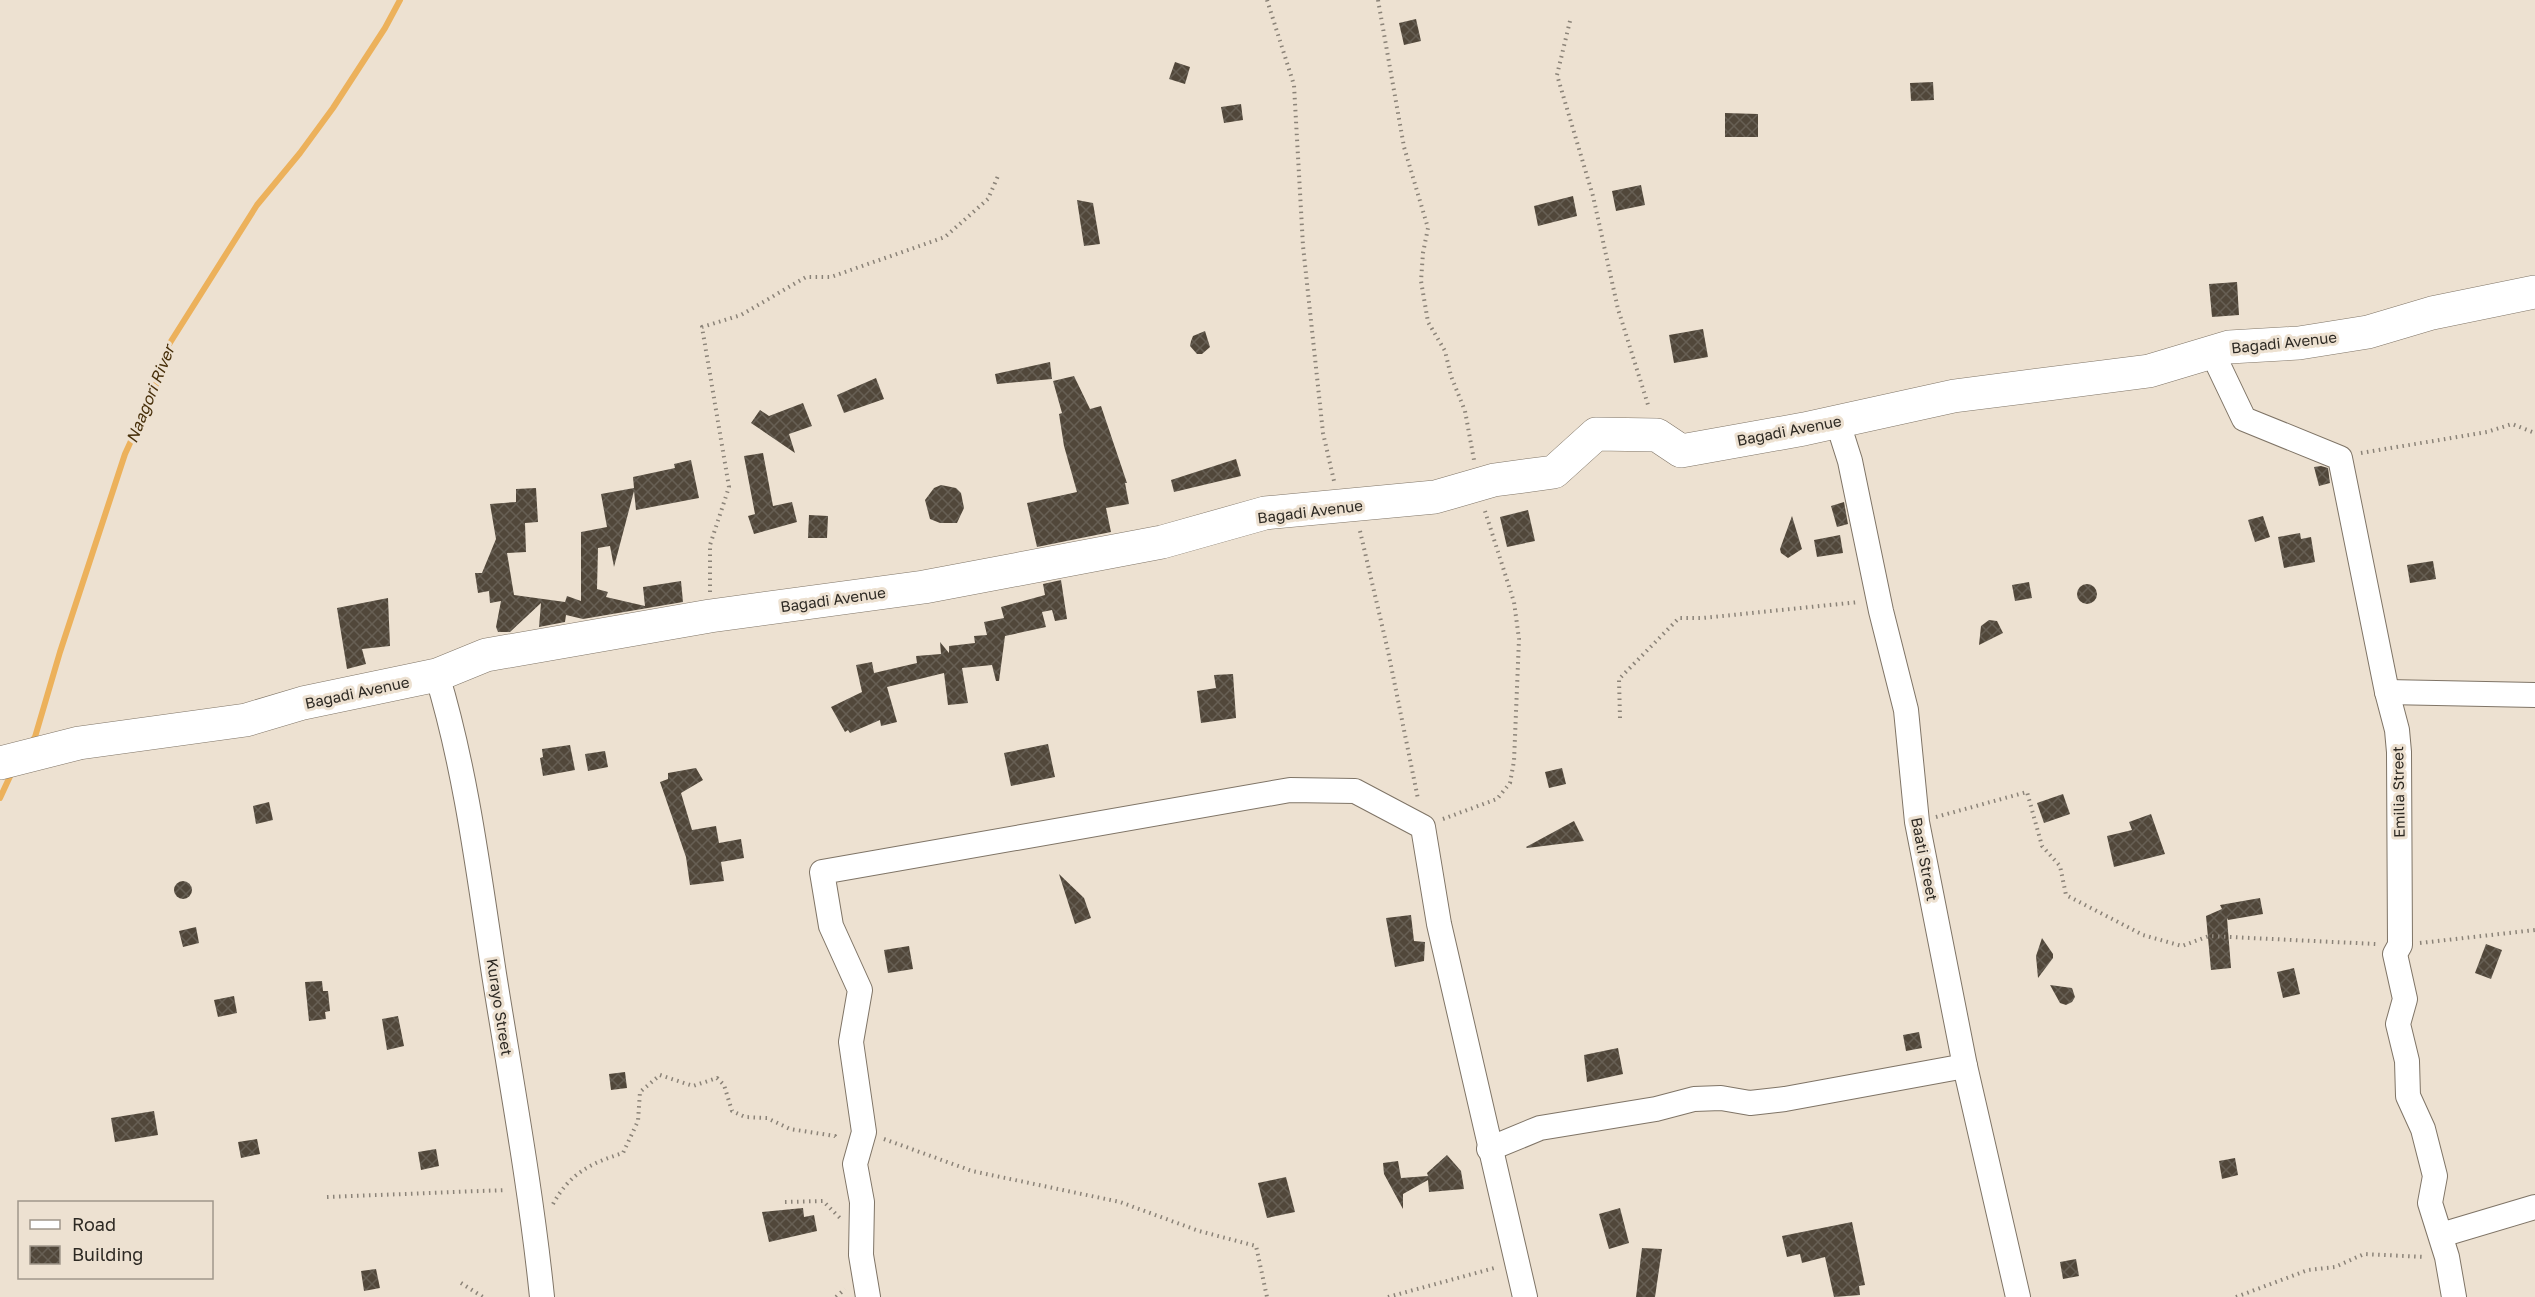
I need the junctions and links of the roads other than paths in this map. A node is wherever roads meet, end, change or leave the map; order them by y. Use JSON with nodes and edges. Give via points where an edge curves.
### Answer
{"nodes":[{"id":1,"x":2535,"y":292,"type":"edge"},
{"id":2,"x":2212,"y":352,"type":"junction"},
{"id":3,"x":1837,"y":420,"type":"junction"},
{"id":4,"x":437,"y":675,"type":"junction"},
{"id":5,"x":2387,"y":692,"type":"junction"},
{"id":6,"x":2535,"y":695,"type":"edge"},
{"id":7,"x":0,"y":763,"type":"edge"},
{"id":8,"x":1965,"y":1066,"type":"junction"},
{"id":9,"x":1489,"y":1149,"type":"junction"},
{"id":10,"x":2535,"y":1207,"type":"edge"},
{"id":11,"x":2444,"y":1246,"type":"junction"},
{"id":12,"x":542,"y":1297,"type":"edge"},
{"id":13,"x":868,"y":1297,"type":"edge"},
{"id":14,"x":1524,"y":1297,"type":"edge"},
{"id":15,"x":2018,"y":1297,"type":"edge"},
{"id":16,"x":2454,"y":1297,"type":"edge"}],
"edges":[{"from":1,"to":2,"type":"street","name":"Bagadi Avenue","via":[[2432,313],[2368,332]]},
{"from":2,"to":3,"type":"street","name":"Bagadi Avenue","via":[[2149,371],[1954,396]]},
{"from":2,"to":5,"type":"street","name":"Emilia Street","via":[[2244,419],[2340,458]]},
{"from":3,"to":4,"type":"street","name":"Bagadi Avenue","via":[[1681,451],[1657,435],[1596,434],[1554,472],[1494,480],[1435,497],[1265,513],[1162,542],[924,587],[710,616],[486,655]]},
{"from":3,"to":8,"type":"street","name":"Baati Street","via":[[1850,461],[1906,710],[1917,822]]},
{"from":4,"to":7,"type":"street","name":"Bagadi Avenue","via":[[303,703],[246,720],[79,743]]},
{"from":4,"to":12,"type":"street","name":"Kurayo Street","via":[[450,717],[486,918]]},
{"from":5,"to":6,"type":"street"},
{"from":5,"to":11,"type":"street","name":"Emilia Street","via":[[2398,752],[2400,945],[2395,954],[2405,999],[2398,1024],[2407,1061],[2408,1096],[2423,1129],[2435,1176],[2430,1203]]},
{"from":8,"to":9,"type":"street","via":[[1785,1099],[1750,1103],[1694,1099],[1540,1128]]},
{"from":8,"to":15,"type":"street","name":"Baati Street"},
{"from":9,"to":13,"type":"street","via":[[1439,924],[1423,827],[1355,791],[1290,790],[822,872],[831,926],[860,990],[851,1042],[864,1132],[855,1164],[862,1202],[861,1255]]},
{"from":9,"to":14,"type":"street"},
{"from":10,"to":11,"type":"street"},
{"from":11,"to":16,"type":"street","name":"Emilia Street"}]}
